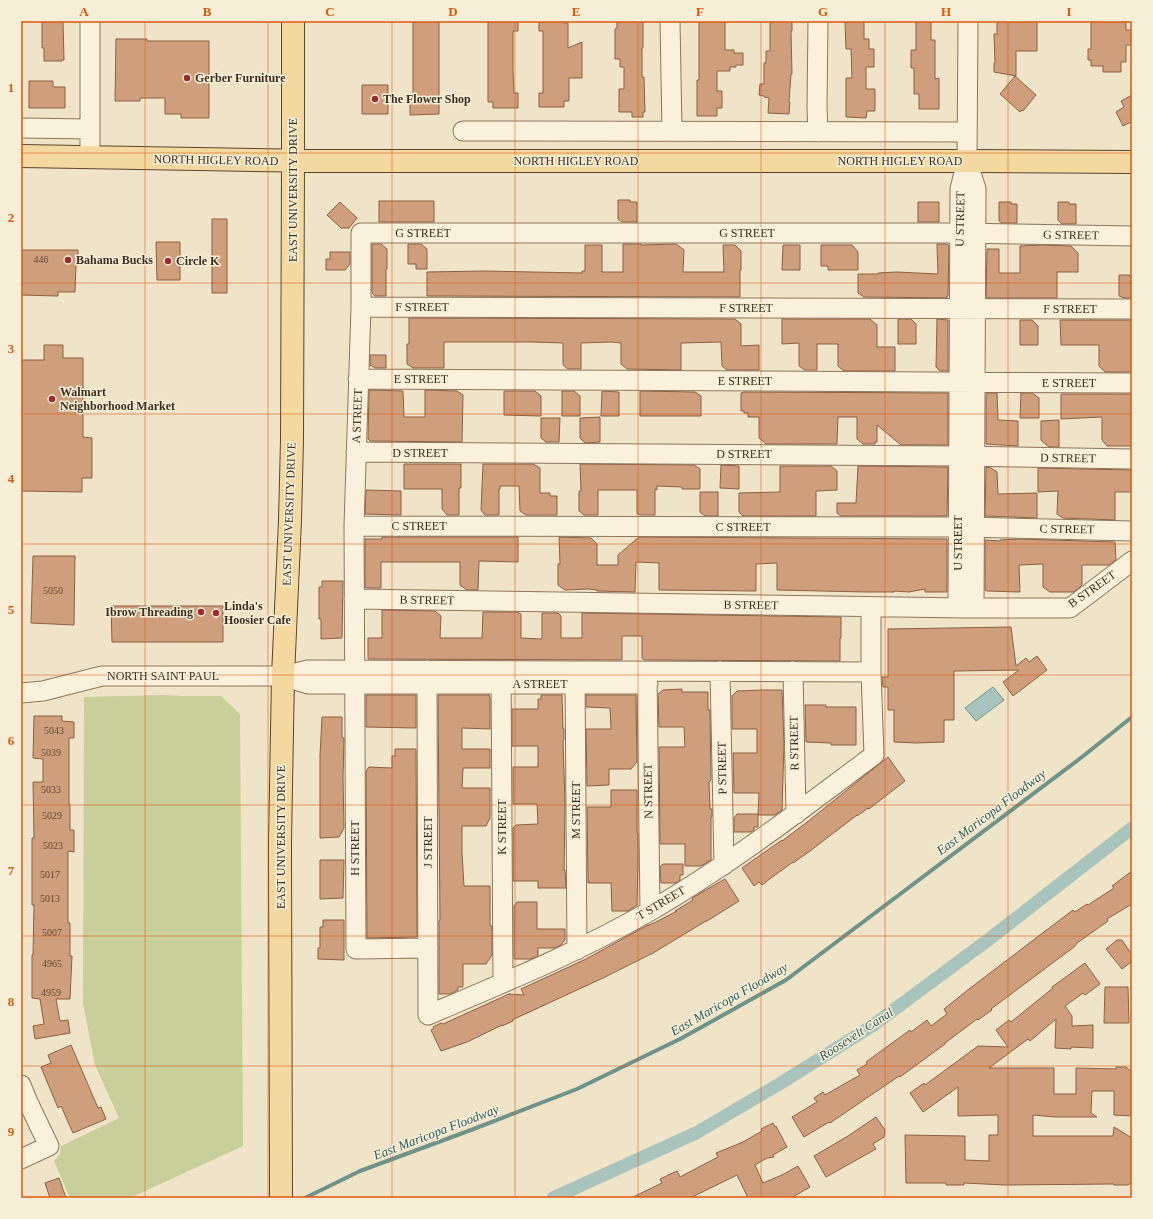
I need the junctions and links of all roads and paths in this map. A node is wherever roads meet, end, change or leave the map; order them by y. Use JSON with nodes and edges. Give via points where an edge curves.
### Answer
{"nodes":[{"id":1,"x":90,"y":21,"type":"edge"},
{"id":2,"x":293,"y":21,"type":"edge"},
{"id":3,"x":670,"y":21,"type":"edge"},
{"id":4,"x":818,"y":21,"type":"edge"},
{"id":5,"x":968,"y":21,"type":"edge"},
{"id":6,"x":21,"y":128,"type":"edge"},
{"id":7,"x":90,"y":129,"type":"junction"},
{"id":8,"x":463,"y":131,"type":"dead end"},
{"id":9,"x":672,"y":131,"type":"junction"},
{"id":10,"x":818,"y":132,"type":"junction"},
{"id":11,"x":967,"y":132,"type":"junction"},
{"id":12,"x":21,"y":156,"type":"edge"},
{"id":13,"x":90,"y":158,"type":"junction"},
{"id":14,"x":294,"y":161,"type":"junction"},
{"id":15,"x":967,"y":161,"type":"junction"},
{"id":16,"x":1132,"y":162,"type":"edge"},
{"id":17,"x":361,"y":233,"type":"joint"},
{"id":18,"x":968,"y":233,"type":"junction"},
{"id":19,"x":1132,"y":236,"type":"edge"},
{"id":20,"x":361,"y":307,"type":"junction"},
{"id":21,"x":967,"y":309,"type":"junction"},
{"id":22,"x":1132,"y":309,"type":"edge"},
{"id":23,"x":358,"y":379,"type":"junction"},
{"id":24,"x":967,"y":383,"type":"junction"},
{"id":25,"x":1132,"y":383,"type":"edge"},
{"id":26,"x":356,"y":452,"type":"junction"},
{"id":27,"x":967,"y":456,"type":"junction"},
{"id":28,"x":1132,"y":459,"type":"edge"},
{"id":29,"x":354,"y":526,"type":"junction"},
{"id":30,"x":966,"y":527,"type":"junction"},
{"id":31,"x":1132,"y":531,"type":"edge"},
{"id":32,"x":1132,"y":561,"type":"edge"},
{"id":33,"x":354,"y":599,"type":"junction"},
{"id":34,"x":871,"y":606,"type":"junction"},
{"id":35,"x":966,"y":608,"type":"junction"},
{"id":36,"x":283,"y":676,"type":"junction"},
{"id":37,"x":354,"y":676,"type":"junction"},
{"id":38,"x":427,"y":677,"type":"junction"},
{"id":39,"x":501,"y":677,"type":"junction"},
{"id":40,"x":575,"y":678,"type":"junction"},
{"id":41,"x":647,"y":678,"type":"junction"},
{"id":42,"x":720,"y":678,"type":"junction"},
{"id":43,"x":793,"y":678,"type":"junction"},
{"id":44,"x":871,"y":678,"type":"junction"},
{"id":45,"x":21,"y":693,"type":"edge"},
{"id":46,"x":796,"y":814,"type":"junction"},
{"id":47,"x":724,"y":865,"type":"junction"},
{"id":48,"x":650,"y":911,"type":"junction"},
{"id":49,"x":428,"y":948,"type":"junction"},
{"id":50,"x":577,"y":950,"type":"junction"},
{"id":51,"x":504,"y":983,"type":"junction"},
{"id":52,"x":428,"y":1014,"type":"joint"},
{"id":53,"x":21,"y":1085,"type":"edge"},
{"id":54,"x":21,"y":1159,"type":"edge"},
{"id":55,"x":281,"y":1198,"type":"edge"}],
"edges":[{"from":1,"to":7,"type":"street"},
{"from":2,"to":14,"type":"main road","name":"EAST UNIVERSITY DRIVE"},
{"from":3,"to":9,"type":"street"},
{"from":4,"to":10,"type":"street"},
{"from":5,"to":11,"type":"street","name":"U STREET"},
{"from":6,"to":7,"type":"street"},
{"from":7,"to":13,"type":"street"},
{"from":8,"to":9,"type":"street"},
{"from":9,"to":10,"type":"street"},
{"from":10,"to":11,"type":"street"},
{"from":11,"to":15,"type":"street","name":"U STREET"},
{"from":12,"to":13,"type":"main road","name":"NORTH HIGLEY ROAD"},
{"from":13,"to":14,"type":"main road","name":"NORTH HIGLEY ROAD"},
{"from":14,"to":15,"type":"main road","name":"NORTH HIGLEY ROAD"},
{"from":14,"to":36,"type":"main road","name":"EAST UNIVERSITY DRIVE","via":[[292,440]]},
{"from":15,"to":16,"type":"main road","name":"NORTH HIGLEY ROAD"},
{"from":15,"to":18,"type":"street","name":"U STREET","via":[[976,189]]},
{"from":17,"to":18,"type":"street","name":"G STREET"},
{"from":17,"to":20,"type":"street","name":"A STREET"},
{"from":18,"to":19,"type":"street","name":"G STREET"},
{"from":18,"to":21,"type":"street","name":"U STREET"},
{"from":20,"to":21,"type":"street","name":"F STREET"},
{"from":20,"to":23,"type":"street","name":"A STREET"},
{"from":21,"to":22,"type":"street","name":"F STREET"},
{"from":21,"to":24,"type":"street","name":"U STREET"},
{"from":23,"to":24,"type":"street","name":"E STREET"},
{"from":23,"to":26,"type":"street","name":"A STREET"},
{"from":24,"to":25,"type":"street","name":"E STREET"},
{"from":24,"to":27,"type":"street","name":"U STREET"},
{"from":26,"to":27,"type":"street","name":"D STREET"},
{"from":26,"to":29,"type":"street","name":"A STREET"},
{"from":27,"to":28,"type":"street","name":"D STREET"},
{"from":27,"to":30,"type":"street","name":"U STREET"},
{"from":29,"to":30,"type":"street","name":"C STREET"},
{"from":29,"to":33,"type":"street","name":"A STREET"},
{"from":30,"to":31,"type":"street","name":"C STREET"},
{"from":30,"to":35,"type":"street","name":"U STREET"},
{"from":32,"to":35,"type":"street","name":"B STREET","via":[[1070,608]]},
{"from":33,"to":34,"type":"street","name":"B STREET"},
{"from":33,"to":37,"type":"street","name":"A STREET"},
{"from":34,"to":35,"type":"street","name":"B STREET"},
{"from":34,"to":44,"type":"street"},
{"from":36,"to":37,"type":"street","name":"A STREET","via":[[308,670]]},
{"from":36,"to":45,"type":"street","name":"NORTH SAINT PAUL","via":[[102,676],[42,691]]},
{"from":36,"to":55,"type":"main road","name":"EAST UNIVERSITY DRIVE","via":[[280,844]]},
{"from":37,"to":38,"type":"street","name":"A STREET"},
{"from":37,"to":49,"type":"street","name":"H STREET","via":[[356,949]]},
{"from":38,"to":39,"type":"street","name":"A STREET"},
{"from":38,"to":49,"type":"street","name":"J STREET"},
{"from":39,"to":40,"type":"street","name":"A STREET"},
{"from":39,"to":51,"type":"street","name":"K STREET"},
{"from":40,"to":41,"type":"street","name":"A STREET"},
{"from":40,"to":50,"type":"street","name":"M STREET"},
{"from":41,"to":42,"type":"street","name":"A STREET"},
{"from":41,"to":48,"type":"street","name":"N STREET"},
{"from":42,"to":43,"type":"street","name":"A STREET"},
{"from":42,"to":47,"type":"street","name":"P STREET"},
{"from":43,"to":44,"type":"street","name":"A STREET"},
{"from":43,"to":46,"type":"street","name":"R STREET"},
{"from":44,"to":46,"type":"street","name":"T STREET","via":[[874,755]]},
{"from":46,"to":47,"type":"street","name":"T STREET"},
{"from":47,"to":48,"type":"street","name":"T STREET"},
{"from":48,"to":50,"type":"street","name":"T STREET"},
{"from":49,"to":52,"type":"street","name":"J STREET"},
{"from":50,"to":51,"type":"street","name":"T STREET"},
{"from":51,"to":52,"type":"street","name":"T STREET"},
{"from":53,"to":54,"type":"street","via":[[49,1146]]}]}
